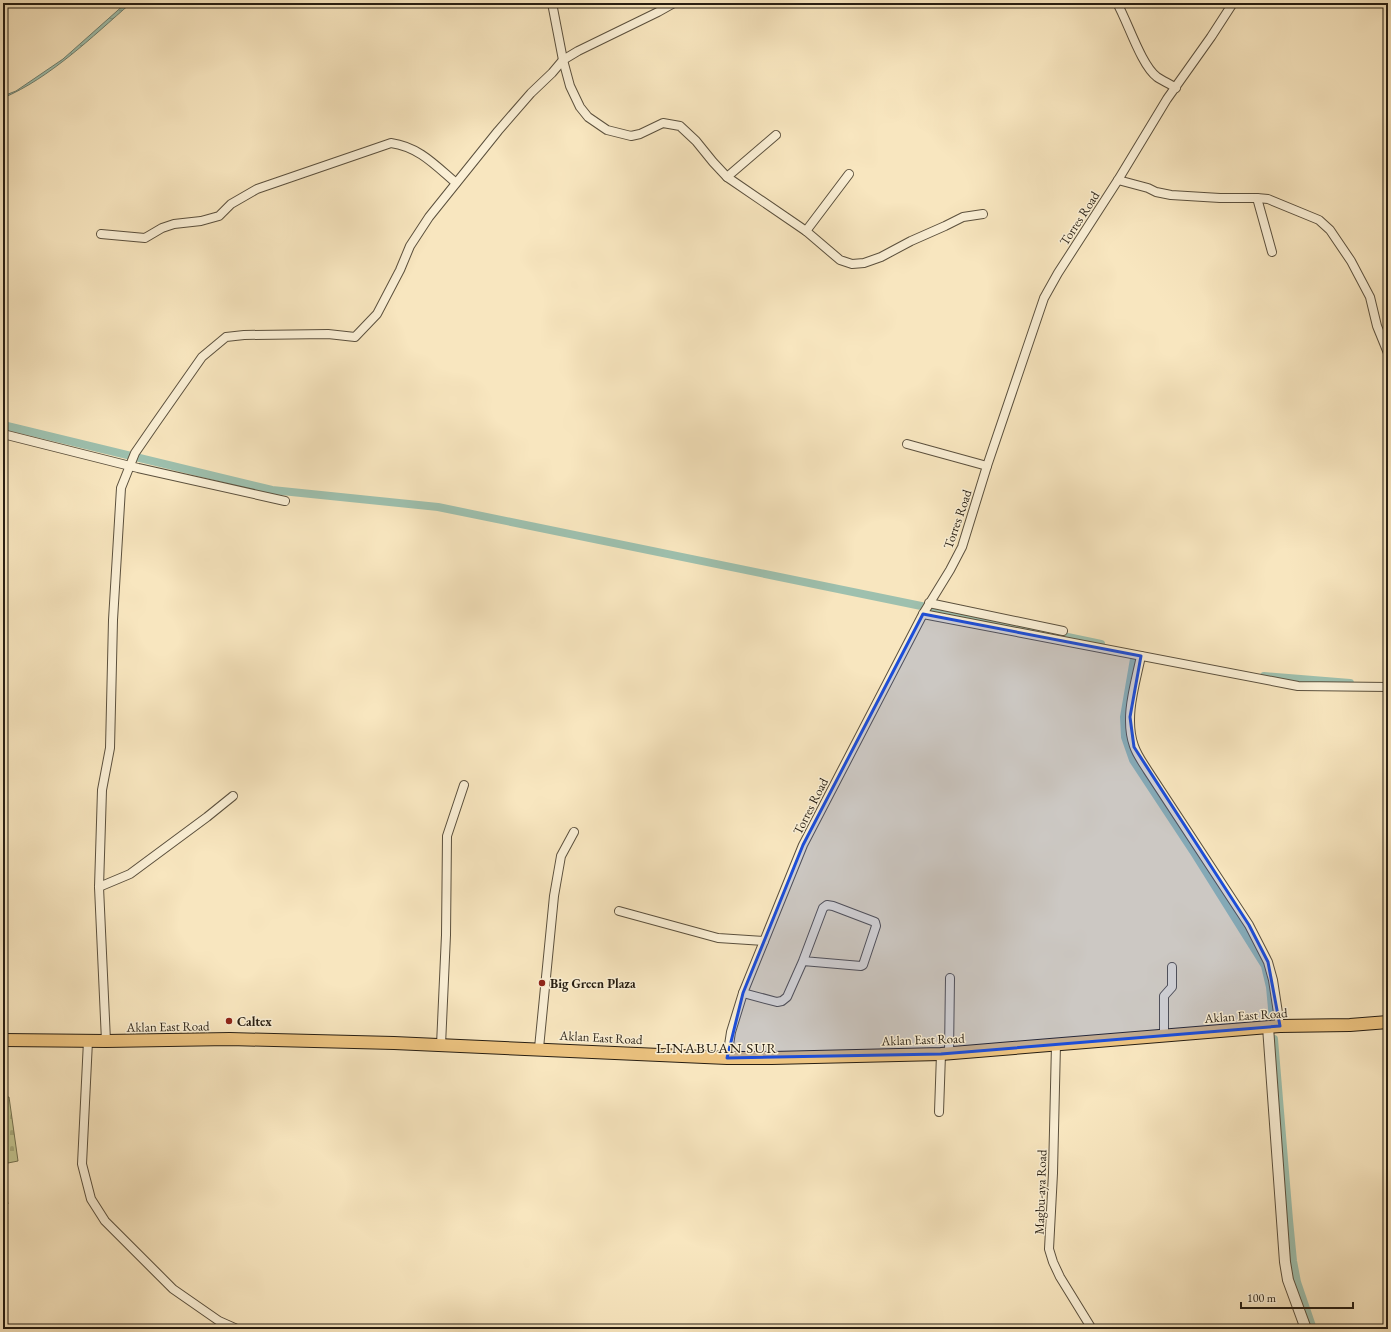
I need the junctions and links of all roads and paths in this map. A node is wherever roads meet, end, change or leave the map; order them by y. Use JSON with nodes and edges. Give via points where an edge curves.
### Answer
{"nodes":[{"id":1,"x":552,"y":3,"type":"edge"},
{"id":2,"x":674,"y":3,"type":"edge"},
{"id":3,"x":1117,"y":3,"type":"edge"},
{"id":4,"x":1233,"y":3,"type":"edge"},
{"id":5,"x":563,"y":60,"type":"junction"},
{"id":6,"x":1176,"y":88,"type":"junction"},
{"id":7,"x":776,"y":135,"type":"dead end"},
{"id":8,"x":849,"y":174,"type":"dead end"},
{"id":9,"x":727,"y":176,"type":"junction"},
{"id":10,"x":1118,"y":180,"type":"junction"},
{"id":11,"x":456,"y":183,"type":"junction"},
{"id":12,"x":1257,"y":198,"type":"junction"},
{"id":13,"x":983,"y":214,"type":"dead end"},
{"id":14,"x":806,"y":231,"type":"junction"},
{"id":15,"x":101,"y":234,"type":"dead end"},
{"id":16,"x":1272,"y":252,"type":"dead end"},
{"id":17,"x":1388,"y":353,"type":"edge"},
{"id":18,"x":3,"y":434,"type":"edge"},
{"id":19,"x":907,"y":444,"type":"dead end"},
{"id":20,"x":131,"y":464,"type":"junction"},
{"id":21,"x":986,"y":466,"type":"junction"},
{"id":22,"x":284,"y":501,"type":"dead end"},
{"id":23,"x":926,"y":608,"type":"junction"},
{"id":24,"x":1063,"y":631,"type":"dead end"},
{"id":25,"x":1141,"y":656,"type":"junction"},
{"id":26,"x":1388,"y":687,"type":"edge"},
{"id":27,"x":464,"y":785,"type":"dead end"},
{"id":28,"x":233,"y":796,"type":"dead end"},
{"id":29,"x":574,"y":832,"type":"dead end"},
{"id":30,"x":99,"y":887,"type":"junction"},
{"id":31,"x":619,"y":912,"type":"dead end"},
{"id":32,"x":764,"y":941,"type":"junction"},
{"id":33,"x":803,"y":961,"type":"junction"},
{"id":34,"x":1172,"y":967,"type":"dead end"},
{"id":35,"x":950,"y":978,"type":"dead end"},
{"id":36,"x":743,"y":993,"type":"junction"},
{"id":37,"x":1388,"y":1022,"type":"edge"},
{"id":38,"x":1280,"y":1026,"type":"junction"},
{"id":39,"x":1268,"y":1027,"type":"junction"},
{"id":40,"x":1164,"y":1036,"type":"junction"},
{"id":41,"x":3,"y":1040,"type":"edge"},
{"id":42,"x":88,"y":1041,"type":"junction"},
{"id":43,"x":106,"y":1041,"type":"junction"},
{"id":44,"x":1056,"y":1044,"type":"junction"},
{"id":45,"x":441,"y":1045,"type":"junction"},
{"id":46,"x":540,"y":1048,"type":"junction"},
{"id":47,"x":945,"y":1053,"type":"junction"},
{"id":48,"x":727,"y":1058,"type":"junction"},
{"id":49,"x":939,"y":1112,"type":"dead end"},
{"id":50,"x":237,"y":1329,"type":"edge"},
{"id":51,"x":1092,"y":1329,"type":"edge"},
{"id":52,"x":1306,"y":1329,"type":"edge"}],
"edges":[{"from":1,"to":5,"type":"street"},
{"from":2,"to":5,"type":"street"},
{"from":3,"to":6,"type":"street","via":[[1148,66],[1156,76]]},
{"from":4,"to":6,"type":"street","name":"Torres Road"},
{"from":5,"to":9,"type":"street","via":[[570,86],[580,107],[597,124],[607,130],[631,136],[663,123],[680,126]]},
{"from":5,"to":11,"type":"street","via":[[531,93]]},
{"from":6,"to":10,"type":"street","name":"Torres Road"},
{"from":7,"to":9,"type":"street"},
{"from":8,"to":14,"type":"street"},
{"from":9,"to":14,"type":"street"},
{"from":10,"to":12,"type":"street","via":[[1171,195]]},
{"from":10,"to":21,"type":"street","name":"Torres Road","via":[[1044,298]]},
{"from":11,"to":15,"type":"street","via":[[414,150],[391,143],[258,189],[231,204],[219,216],[174,224],[145,238]]},
{"from":11,"to":20,"type":"street","via":[[429,216],[410,246],[377,314],[355,337],[328,334],[226,337],[202,357],[135,453]]},
{"from":12,"to":16,"type":"street"},
{"from":12,"to":17,"type":"street","via":[[1268,199],[1319,220],[1330,230],[1351,261],[1370,297],[1377,326]]},
{"from":13,"to":14,"type":"street","via":[[962,217],[864,263],[852,264],[840,260]]},
{"from":18,"to":20,"type":"street"},
{"from":19,"to":21,"type":"street"},
{"from":20,"to":22,"type":"street"},
{"from":20,"to":30,"type":"street","via":[[121,488],[113,620],[110,748],[102,790]]},
{"from":21,"to":23,"type":"street","name":"Torres Road","via":[[962,547]]},
{"from":23,"to":24,"type":"street"},
{"from":23,"to":25,"type":"street"},
{"from":23,"to":32,"type":"street","name":"Torres Road","via":[[803,845]]},
{"from":25,"to":26,"type":"street","via":[[1298,686]]},
{"from":25,"to":38,"type":"street","via":[[1130,717],[1134,747],[1249,925],[1268,962]]},
{"from":27,"to":45,"type":"street","via":[[447,836]]},
{"from":28,"to":30,"type":"street","via":[[130,874]]},
{"from":29,"to":46,"type":"street","via":[[561,856],[554,896]]},
{"from":30,"to":43,"type":"street"},
{"from":31,"to":32,"type":"street","via":[[718,938]]},
{"from":32,"to":36,"type":"street","name":"Torres Road"},
{"from":33,"to":33,"type":"street","via":[[863,965],[876,926],[875,922],[833,906],[823,908]]},
{"from":33,"to":36,"type":"street","via":[[787,997],[782,1001]]},
{"from":34,"to":40,"type":"street","via":[[1172,987],[1164,996]]},
{"from":35,"to":47,"type":"street"},
{"from":36,"to":48,"type":"street","name":"Torres Road"},
{"from":37,"to":38,"type":"main road","name":"Aklan East Road"},
{"from":38,"to":39,"type":"main road","name":"Aklan East Road"},
{"from":39,"to":40,"type":"main road","name":"Aklan East Road"},
{"from":39,"to":52,"type":"street","via":[[1285,1262],[1288,1280]]},
{"from":40,"to":44,"type":"main road","name":"Aklan East Road"},
{"from":41,"to":42,"type":"main road","name":"Aklan East Road"},
{"from":42,"to":43,"type":"main road","name":"Aklan East Road"},
{"from":42,"to":50,"type":"street","via":[[82,1164],[90,1199],[105,1221],[173,1289],[218,1321]]},
{"from":43,"to":45,"type":"main road","name":"Aklan East Road","via":[[230,1039]]},
{"from":44,"to":47,"type":"main road","name":"Aklan East Road"},
{"from":44,"to":51,"type":"street","name":"Magbu-aya Road","via":[[1049,1249],[1060,1277]]},
{"from":45,"to":46,"type":"main road","name":"Aklan East Road"},
{"from":46,"to":48,"type":"main road","name":"Aklan East Road"},
{"from":47,"to":48,"type":"main road","name":"Aklan East Road"},
{"from":47,"to":49,"type":"street"}]}
